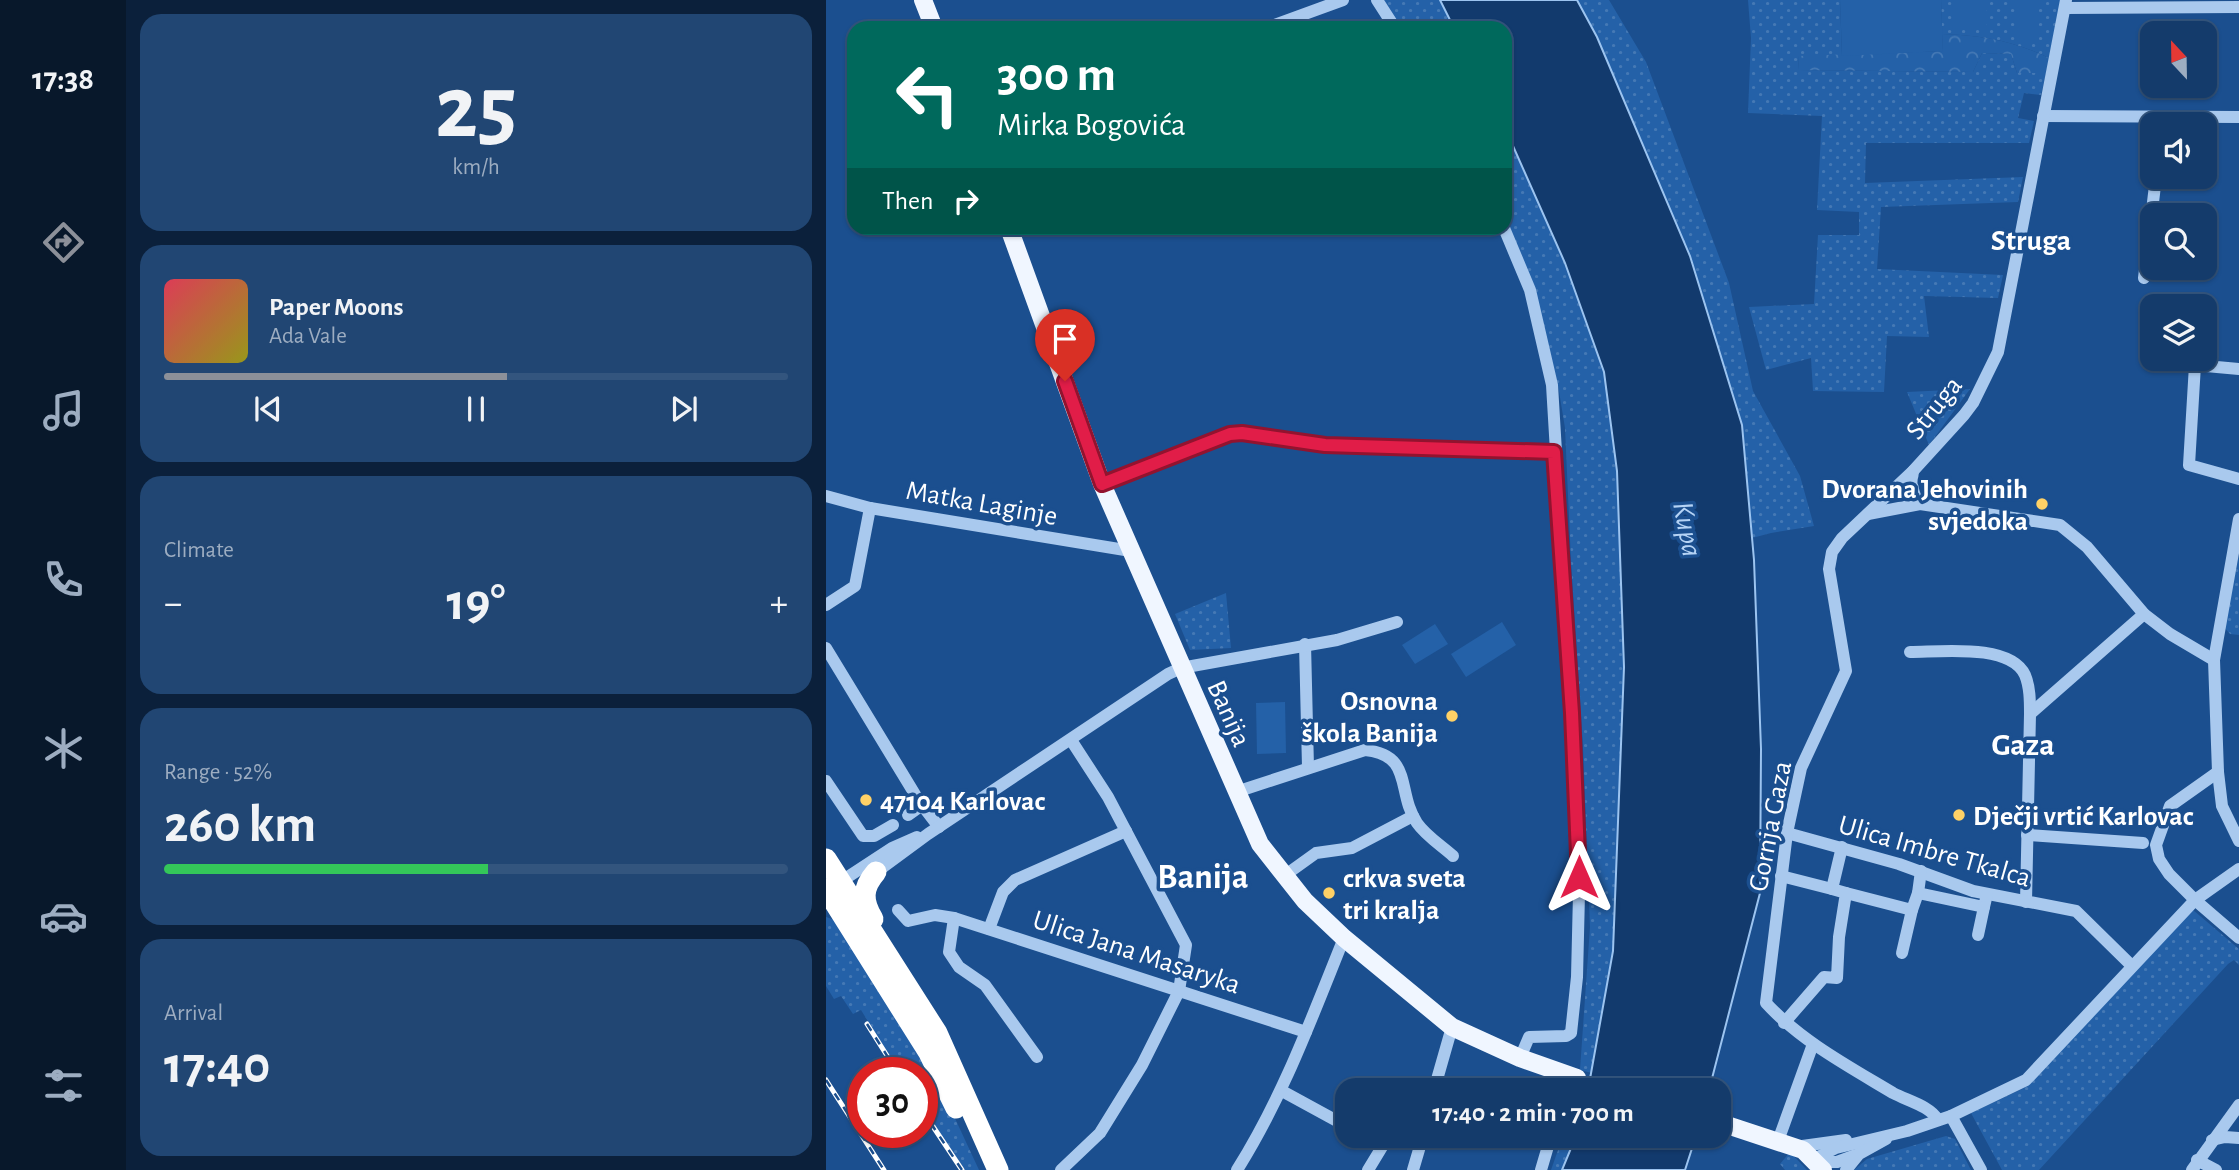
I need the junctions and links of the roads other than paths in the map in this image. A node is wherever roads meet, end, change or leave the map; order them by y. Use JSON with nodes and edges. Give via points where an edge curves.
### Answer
{"nodes":[{"id":1,"x":923,"y":0,"type":"edge"},
{"id":2,"x":1343,"y":0,"type":"edge"},
{"id":3,"x":1377,"y":0,"type":"edge"},
{"id":4,"x":2066,"y":4,"type":"edge"},
{"id":5,"x":2239,"y":7,"type":"edge"},
{"id":6,"x":931,"y":21,"type":"edge"},
{"id":7,"x":1285,"y":21,"type":"edge"},
{"id":8,"x":1390,"y":21,"type":"edge"},
{"id":9,"x":2043,"y":116,"type":"junction"},
{"id":10,"x":2239,"y":117,"type":"edge"},
{"id":11,"x":2217,"y":118,"type":"edge"},
{"id":12,"x":2140,"y":119,"type":"edge"},
{"id":13,"x":1012,"y":235,"type":"edge"},
{"id":14,"x":1507,"y":235,"type":"edge"},
{"id":15,"x":2217,"y":367,"type":"edge"},
{"id":16,"x":2239,"y":369,"type":"edge"},
{"id":17,"x":2195,"y":371,"type":"edge"},
{"id":18,"x":1554,"y":452,"type":"junction"},
{"id":19,"x":1913,"y":471,"type":"junction"},
{"id":20,"x":2239,"y":479,"type":"edge"},
{"id":21,"x":1102,"y":484,"type":"junction"},
{"id":22,"x":826,"y":496,"type":"edge"},
{"id":23,"x":1920,"y":504,"type":"junction"},
{"id":24,"x":870,"y":508,"type":"junction"},
{"id":25,"x":1868,"y":514,"type":"junction"},
{"id":26,"x":2239,"y":519,"type":"edge"},
{"id":27,"x":1131,"y":551,"type":"junction"},
{"id":28,"x":826,"y":606,"type":"edge"},
{"id":29,"x":2144,"y":614,"type":"junction"},
{"id":30,"x":1397,"y":622,"type":"dead end"},
{"id":31,"x":1305,"y":645,"type":"junction"},
{"id":32,"x":826,"y":648,"type":"edge"},
{"id":33,"x":1910,"y":653,"type":"dead end"},
{"id":34,"x":2214,"y":660,"type":"junction"},
{"id":35,"x":1181,"y":668,"type":"junction"},
{"id":36,"x":2030,"y":714,"type":"junction"},
{"id":37,"x":1071,"y":740,"type":"junction"},
{"id":38,"x":1308,"y":767,"type":"junction"},
{"id":39,"x":2218,"y":772,"type":"junction"},
{"id":40,"x":826,"y":781,"type":"edge"},
{"id":41,"x":1236,"y":792,"type":"junction"},
{"id":42,"x":922,"y":805,"type":"junction"},
{"id":43,"x":908,"y":815,"type":"dead end"},
{"id":44,"x":1413,"y":816,"type":"junction"},
{"id":45,"x":893,"y":825,"type":"dead end"},
{"id":46,"x":933,"y":831,"type":"junction"},
{"id":47,"x":1126,"y":831,"type":"junction"},
{"id":48,"x":1787,"y":834,"type":"junction"},
{"id":49,"x":2027,"y":835,"type":"junction"},
{"id":50,"x":2239,"y":841,"type":"edge"},
{"id":51,"x":2143,"y":843,"type":"dead end"},
{"id":52,"x":1842,"y":847,"type":"junction"},
{"id":53,"x":1453,"y":856,"type":"dead end"},
{"id":54,"x":826,"y":859,"type":"edge"},
{"id":55,"x":2239,"y":869,"type":"edge"},
{"id":56,"x":1921,"y":871,"type":"junction"},
{"id":57,"x":876,"y":872,"type":"junction"},
{"id":58,"x":1284,"y":876,"type":"junction"},
{"id":59,"x":1781,"y":876,"type":"junction"},
{"id":60,"x":1832,"y":889,"type":"junction"},
{"id":61,"x":832,"y":893,"type":"edge"},
{"id":62,"x":1846,"y":893,"type":"junction"},
{"id":63,"x":1918,"y":893,"type":"junction"},
{"id":64,"x":1987,"y":894,"type":"junction"},
{"id":65,"x":2195,"y":900,"type":"junction"},
{"id":66,"x":2026,"y":902,"type":"junction"},
{"id":67,"x":1984,"y":907,"type":"junction"},
{"id":68,"x":898,"y":910,"type":"dead end"},
{"id":69,"x":1912,"y":910,"type":"junction"},
{"id":70,"x":954,"y":918,"type":"junction"},
{"id":71,"x":989,"y":929,"type":"junction"},
{"id":72,"x":1978,"y":935,"type":"dead end"},
{"id":73,"x":1344,"y":937,"type":"junction"},
{"id":74,"x":2239,"y":938,"type":"edge"},
{"id":75,"x":882,"y":946,"type":"junction"},
{"id":76,"x":1902,"y":953,"type":"dead end"},
{"id":77,"x":2132,"y":967,"type":"junction"},
{"id":78,"x":1180,"y":991,"type":"junction"},
{"id":79,"x":1784,"y":1023,"type":"junction"},
{"id":80,"x":1452,"y":1027,"type":"junction"},
{"id":81,"x":1306,"y":1032,"type":"junction"},
{"id":82,"x":1813,"y":1044,"type":"junction"},
{"id":83,"x":1037,"y":1057,"type":"dead end"},
{"id":84,"x":1520,"y":1058,"type":"junction"},
{"id":85,"x":1437,"y":1078,"type":"edge"},
{"id":86,"x":1563,"y":1078,"type":"edge"},
{"id":87,"x":1282,"y":1091,"type":"junction"},
{"id":88,"x":2239,"y":1105,"type":"edge"},
{"id":89,"x":1945,"y":1118,"type":"junction"},
{"id":90,"x":1335,"y":1120,"type":"edge"},
{"id":91,"x":1731,"y":1126,"type":"edge"},
{"id":92,"x":2239,"y":1138,"type":"edge"},
{"id":93,"x":2212,"y":1140,"type":"junction"},
{"id":94,"x":1786,"y":1144,"type":"junction"},
{"id":95,"x":1860,"y":1147,"type":"junction"},
{"id":96,"x":1381,"y":1148,"type":"edge"},
{"id":97,"x":1419,"y":1148,"type":"edge"},
{"id":98,"x":1547,"y":1148,"type":"edge"},
{"id":99,"x":2194,"y":1165,"type":"edge"},
{"id":100,"x":1819,"y":1167,"type":"edge"},
{"id":101,"x":984,"y":1170,"type":"edge"},
{"id":102,"x":998,"y":1170,"type":"edge"},
{"id":103,"x":1062,"y":1170,"type":"edge"},
{"id":104,"x":1237,"y":1170,"type":"edge"},
{"id":105,"x":1368,"y":1170,"type":"edge"},
{"id":106,"x":1413,"y":1170,"type":"edge"},
{"id":107,"x":1541,"y":1170,"type":"edge"},
{"id":108,"x":1846,"y":1170,"type":"edge"},
{"id":109,"x":1981,"y":1170,"type":"edge"},
{"id":110,"x":2216,"y":1170,"type":"edge"}],
"edges":[{"from":1,"to":6,"type":"main road"},
{"from":2,"to":7,"type":"street"},
{"from":3,"to":8,"type":"street"},
{"from":4,"to":5,"type":"street"},
{"from":4,"to":9,"type":"street","name":"Struga"},
{"from":9,"to":12,"type":"street"},
{"from":9,"to":19,"type":"street","name":"Struga","via":[[1998,352],[1973,403]]},
{"from":10,"to":11,"type":"street"},
{"from":13,"to":21,"type":"main road","name":"Banija"},
{"from":14,"to":18,"type":"street","via":[[1530,290],[1552,385]]},
{"from":15,"to":16,"type":"street"},
{"from":17,"to":20,"type":"street","via":[[2189,465]]},
{"from":18,"to":21,"type":"street","via":[[1325,445],[1242,433]]},
{"from":18,"to":84,"type":"street","via":[[1580,852],[1577,977],[1571,1033],[1529,1037]]},
{"from":19,"to":23,"type":"street","via":[[1914,495]]},
{"from":19,"to":25,"type":"street","name":"Struga"},
{"from":21,"to":27,"type":"main road","name":"Banija"},
{"from":22,"to":24,"type":"street","name":"Matka Laginje"},
{"from":23,"to":25,"type":"street"},
{"from":23,"to":29,"type":"street","via":[[2060,525],[2087,547]]},
{"from":24,"to":27,"type":"street","name":"Matka Laginje"},
{"from":24,"to":28,"type":"street","via":[[855,586]]},
{"from":25,"to":48,"type":"street","name":"Gornja Gaza","via":[[1832,552],[1829,569],[1846,671],[1801,768]]},
{"from":26,"to":34,"type":"street"},
{"from":27,"to":35,"type":"main road","name":"Banija"},
{"from":29,"to":34,"type":"street"},
{"from":29,"to":36,"type":"street"},
{"from":30,"to":31,"type":"street"},
{"from":31,"to":35,"type":"street"},
{"from":31,"to":38,"type":"street"},
{"from":32,"to":42,"type":"street"},
{"from":33,"to":36,"type":"street","via":[[1989,652],[2009,660],[2024,673]]},
{"from":34,"to":39,"type":"street"},
{"from":35,"to":37,"type":"street"},
{"from":35,"to":41,"type":"main road","name":"Banija"},
{"from":36,"to":49,"type":"street"},
{"from":37,"to":46,"type":"street"},
{"from":37,"to":47,"type":"street"},
{"from":38,"to":41,"type":"street"},
{"from":38,"to":44,"type":"street","via":[[1365,750],[1379,751],[1398,767]]},
{"from":39,"to":50,"type":"street","via":[[2222,806]]},
{"from":39,"to":65,"type":"street","via":[[2170,806],[2156,845],[2169,874]]},
{"from":40,"to":45,"type":"street","via":[[863,836],[874,836]]},
{"from":41,"to":58,"type":"main road","name":"Banija","via":[[1260,844]]},
{"from":42,"to":43,"type":"street"},
{"from":42,"to":46,"type":"street"},
{"from":44,"to":53,"type":"street"},
{"from":44,"to":58,"type":"street","via":[[1352,848],[1316,853]]},
{"from":46,"to":57,"type":"street"},
{"from":46,"to":61,"type":"street","via":[[892,848]]},
{"from":47,"to":71,"type":"street","via":[[1015,880],[1003,892]]},
{"from":47,"to":78,"type":"street","via":[[1186,945]]},
{"from":48,"to":52,"type":"street","name":"Ulica Imbre Tkalca"},
{"from":48,"to":59,"type":"street","name":"Gornja Gaza"},
{"from":49,"to":51,"type":"street"},
{"from":49,"to":66,"type":"street"},
{"from":52,"to":56,"type":"street","name":"Ulica Imbre Tkalca"},
{"from":52,"to":60,"type":"street"},
{"from":54,"to":61,"type":"highway"},
{"from":55,"to":65,"type":"street"},
{"from":56,"to":63,"type":"street"},
{"from":56,"to":64,"type":"street","name":"Ulica Imbre Tkalca"},
{"from":57,"to":61,"type":"street"},
{"from":57,"to":75,"type":"highway","via":[[867,884],[865,899],[883,934]]},
{"from":58,"to":73,"type":"main road","name":"Banija"},
{"from":59,"to":60,"type":"street"},
{"from":59,"to":79,"type":"street","name":"Gornja Gaza","via":[[1766,1003]]},
{"from":60,"to":62,"type":"street"},
{"from":61,"to":75,"type":"highway"},
{"from":61,"to":101,"type":"highway","via":[[929,1053]]},
{"from":62,"to":69,"type":"street"},
{"from":62,"to":79,"type":"street","via":[[1837,978],[1824,977]]},
{"from":63,"to":67,"type":"street"},
{"from":63,"to":69,"type":"street"},
{"from":64,"to":66,"type":"street","name":"Ulica Imbre Tkalca"},
{"from":64,"to":67,"type":"street"},
{"from":65,"to":74,"type":"street"},
{"from":65,"to":77,"type":"street"},
{"from":66,"to":77,"type":"street","name":"Ulica Imbre Tkalca","via":[[2076,911]]},
{"from":67,"to":72,"type":"street"},
{"from":68,"to":70,"type":"street","name":"Ulica Jana Masaryka","via":[[908,920],[934,915]]},
{"from":69,"to":76,"type":"street"},
{"from":70,"to":71,"type":"street","name":"Ulica Jana Masaryka"},
{"from":70,"to":83,"type":"street","via":[[949,952],[959,968],[985,985]]},
{"from":71,"to":78,"type":"street","name":"Ulica Jana Masaryka"},
{"from":73,"to":80,"type":"main road","name":"Banija"},
{"from":73,"to":81,"type":"street"},
{"from":75,"to":102,"type":"highway","via":[[944,1046]]},
{"from":77,"to":89,"type":"street","via":[[2025,1080]]},
{"from":78,"to":81,"type":"street","name":"Ulica Jana Masaryka"},
{"from":78,"to":103,"type":"street","via":[[1112,1116]]},
{"from":79,"to":82,"type":"street"},
{"from":80,"to":84,"type":"main road","name":"Banija"},
{"from":80,"to":85,"type":"street"},
{"from":81,"to":87,"type":"street"},
{"from":82,"to":89,"type":"street"},
{"from":82,"to":94,"type":"street"},
{"from":84,"to":86,"type":"main road","name":"Banija"},
{"from":87,"to":90,"type":"street"},
{"from":87,"to":104,"type":"street"},
{"from":88,"to":93,"type":"street"},
{"from":89,"to":95,"type":"street"},
{"from":89,"to":109,"type":"street"},
{"from":91,"to":94,"type":"main road"},
{"from":92,"to":93,"type":"street"},
{"from":93,"to":99,"type":"street"},
{"from":94,"to":95,"type":"street","via":[[1832,1141]]},
{"from":94,"to":100,"type":"main road","via":[[1808,1153]]},
{"from":95,"to":100,"type":"street"},
{"from":95,"to":108,"type":"street"},
{"from":96,"to":105,"type":"street"},
{"from":97,"to":106,"type":"street"},
{"from":98,"to":107,"type":"street"},
{"from":99,"to":110,"type":"street"}]}
